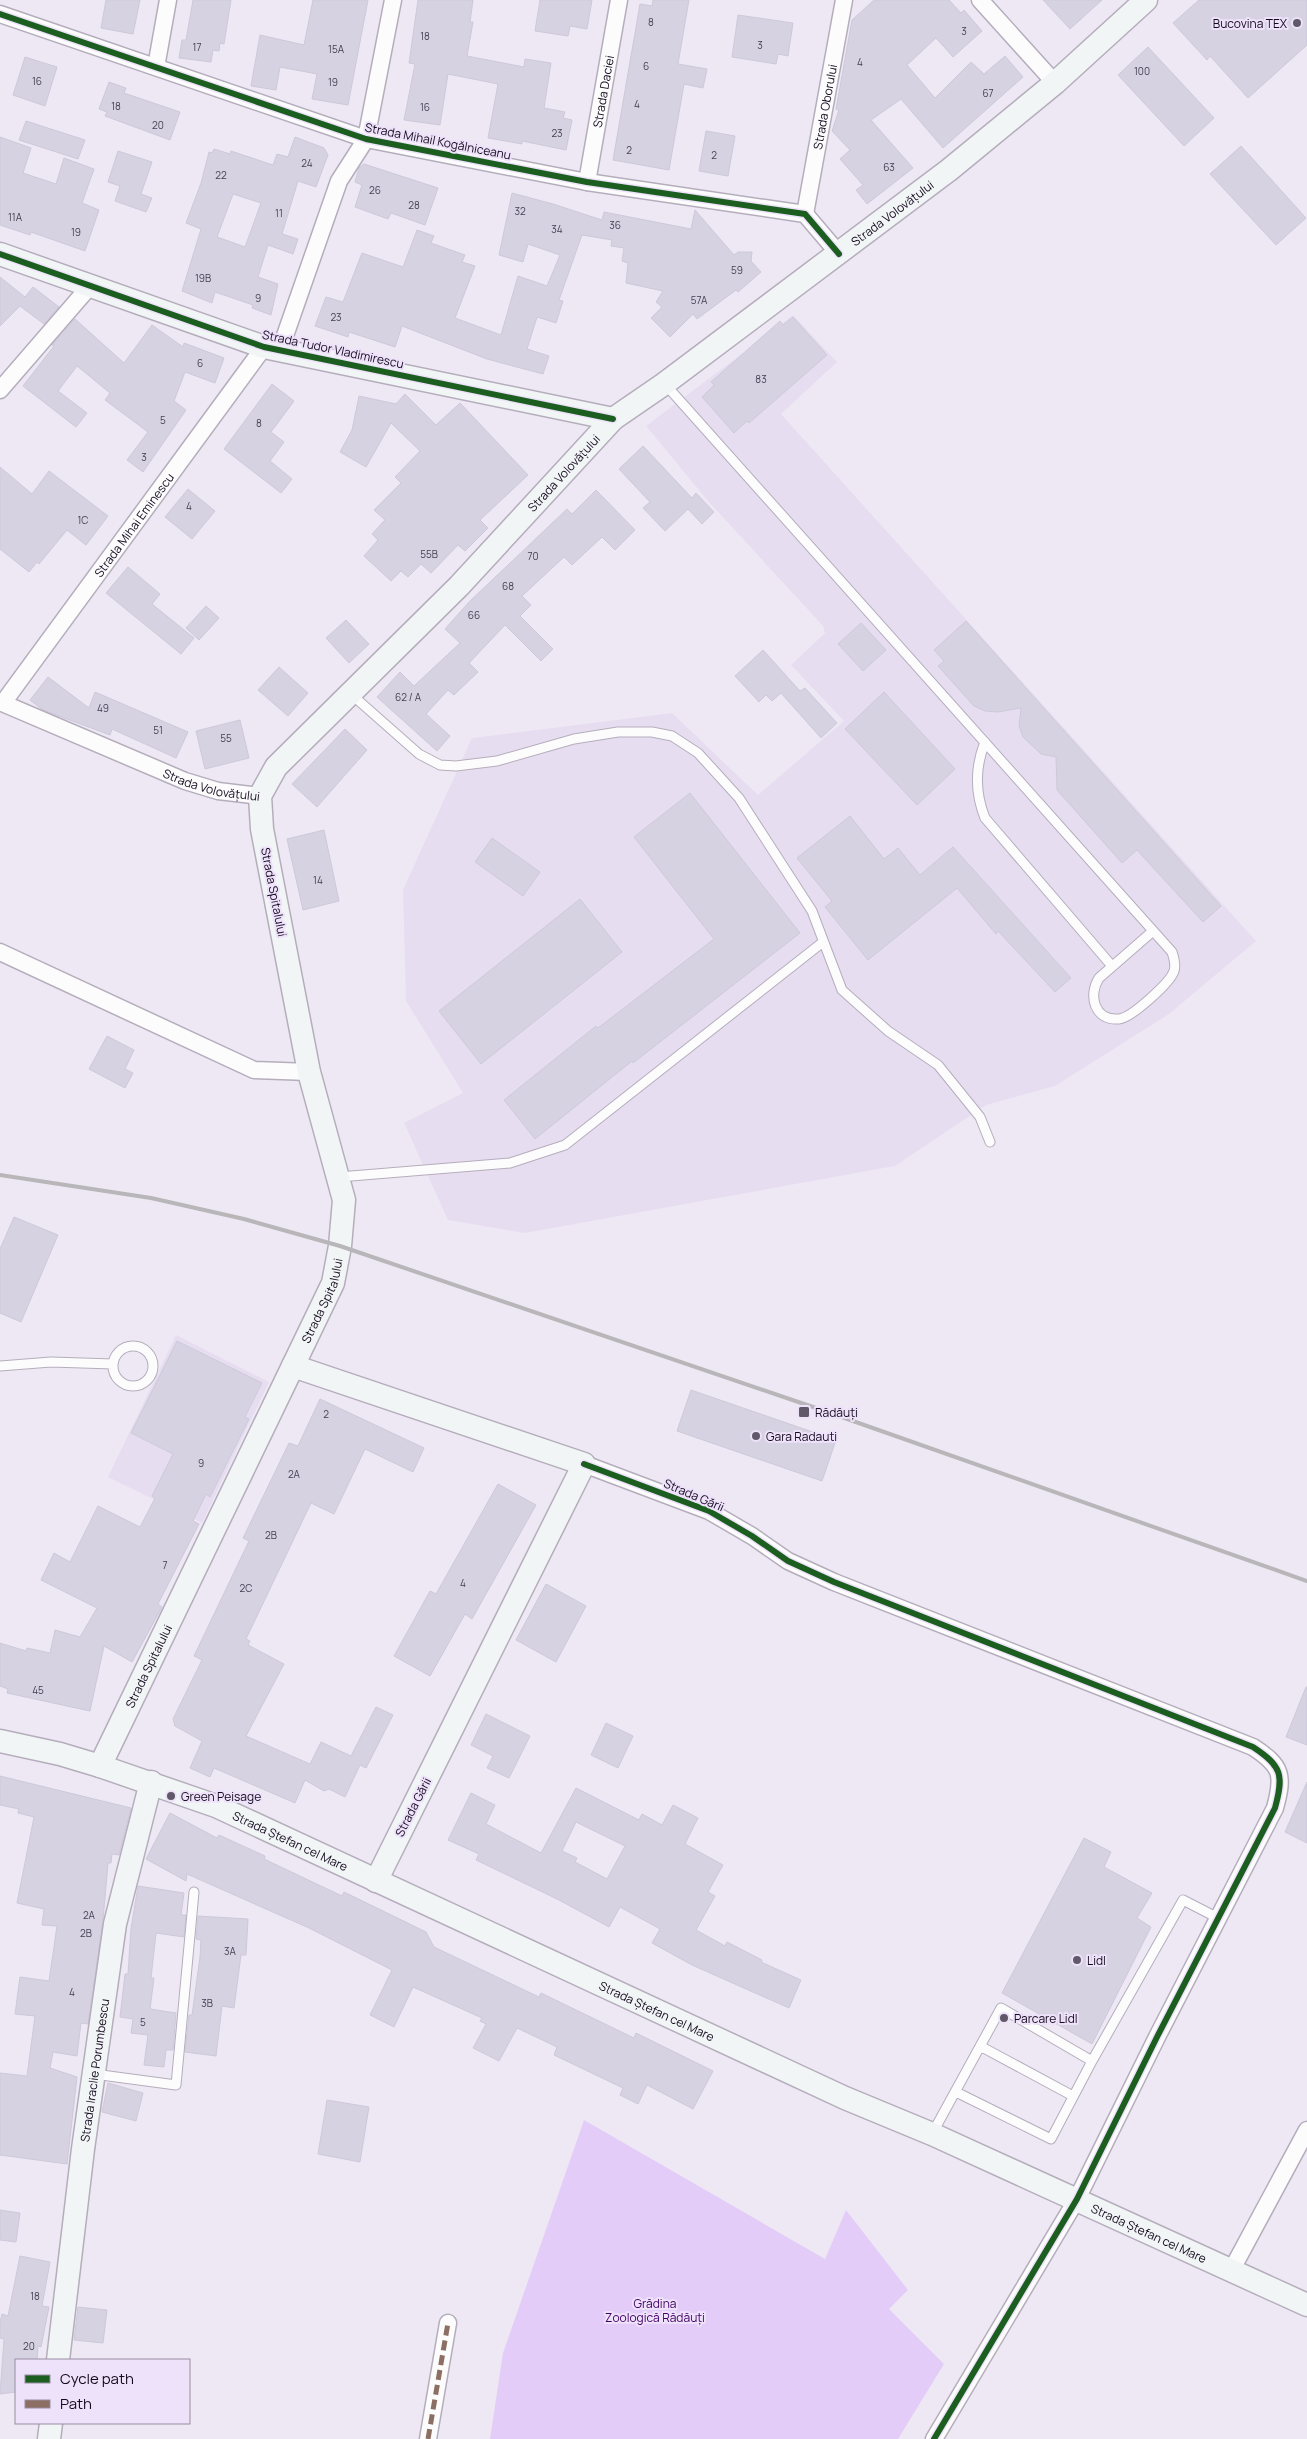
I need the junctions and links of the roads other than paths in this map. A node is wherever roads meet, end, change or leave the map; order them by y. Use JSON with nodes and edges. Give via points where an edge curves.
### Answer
{"nodes":[{"id":1,"x":168,"y":0,"type":"edge"},
{"id":2,"x":393,"y":0,"type":"edge"},
{"id":3,"x":619,"y":0,"type":"edge"},
{"id":4,"x":844,"y":0,"type":"edge"},
{"id":5,"x":980,"y":0,"type":"edge"},
{"id":6,"x":1146,"y":0,"type":"edge"},
{"id":7,"x":0,"y":14,"type":"edge"},
{"id":8,"x":156,"y":67,"type":"junction"},
{"id":9,"x":1055,"y":82,"type":"junction"},
{"id":10,"x":366,"y":139,"type":"junction"},
{"id":11,"x":588,"y":182,"type":"junction"},
{"id":12,"x":805,"y":214,"type":"junction"},
{"id":13,"x":0,"y":254,"type":"edge"},
{"id":14,"x":840,"y":254,"type":"junction"},
{"id":15,"x":90,"y":286,"type":"junction"},
{"id":16,"x":272,"y":348,"type":"junction"},
{"id":17,"x":664,"y":384,"type":"junction"},
{"id":18,"x":0,"y":390,"type":"edge"},
{"id":19,"x":613,"y":418,"type":"junction"},
{"id":20,"x":349,"y":693,"type":"junction"},
{"id":21,"x":1,"y":703,"type":"edge"},
{"id":22,"x":985,"y":742,"type":"junction"},
{"id":23,"x":260,"y":796,"type":"junction"},
{"id":24,"x":1153,"y":931,"type":"junction"},
{"id":25,"x":823,"y":942,"type":"junction"},
{"id":26,"x":0,"y":952,"type":"edge"},
{"id":27,"x":1112,"y":966,"type":"junction"},
{"id":28,"x":310,"y":1072,"type":"junction"},
{"id":29,"x":990,"y":1142,"type":"dead end"},
{"id":30,"x":339,"y":1177,"type":"junction"},
{"id":31,"x":113,"y":1364,"type":"junction"},
{"id":32,"x":0,"y":1366,"type":"edge"},
{"id":33,"x":294,"y":1366,"type":"junction"},
{"id":34,"x":584,"y":1464,"type":"junction"},
{"id":35,"x":0,"y":1741,"type":"edge"},
{"id":36,"x":100,"y":1766,"type":"junction"},
{"id":37,"x":151,"y":1782,"type":"junction"},
{"id":38,"x":376,"y":1881,"type":"junction"},
{"id":39,"x":194,"y":1892,"type":"dead end"},
{"id":40,"x":1218,"y":1918,"type":"junction"},
{"id":41,"x":980,"y":2046,"type":"junction"},
{"id":42,"x":1092,"y":2061,"type":"junction"},
{"id":43,"x":94,"y":2074,"type":"junction"},
{"id":44,"x":956,"y":2092,"type":"junction"},
{"id":45,"x":1073,"y":2096,"type":"junction"},
{"id":46,"x":1307,"y":2130,"type":"edge"},
{"id":47,"x":932,"y":2134,"type":"junction"},
{"id":48,"x":1077,"y":2199,"type":"junction"},
{"id":49,"x":1231,"y":2271,"type":"junction"},
{"id":50,"x":1307,"y":2304,"type":"edge"},
{"id":51,"x":448,"y":2323,"type":"dead end"},
{"id":52,"x":58,"y":2359,"type":"edge"},
{"id":53,"x":51,"y":2424,"type":"edge"},
{"id":54,"x":49,"y":2439,"type":"edge"},
{"id":55,"x":428,"y":2439,"type":"edge"},
{"id":56,"x":934,"y":2439,"type":"edge"}],
"edges":[{"from":1,"to":8,"type":"street"},
{"from":2,"to":10,"type":"street","name":"Strada Mihai Eminescu"},
{"from":3,"to":11,"type":"street","name":"Strada Daciei"},
{"from":4,"to":12,"type":"street","name":"Strada Oborului"},
{"from":5,"to":9,"type":"street"},
{"from":6,"to":9,"type":"main road","name":"Strada Volovățului"},
{"from":7,"to":8,"type":"street","name":"Strada Mihail Kogălniceanu"},
{"from":8,"to":10,"type":"street","name":"Strada Mihail Kogălniceanu"},
{"from":9,"to":14,"type":"main road","name":"Strada Volovățului"},
{"from":10,"to":11,"type":"street","name":"Strada Mihail Kogălniceanu"},
{"from":10,"to":16,"type":"street","name":"Strada Mihai Eminescu","via":[[339,181]]},
{"from":11,"to":12,"type":"street","name":"Strada Mihail Kogălniceanu"},
{"from":12,"to":14,"type":"street"},
{"from":13,"to":15,"type":"main road","name":"Strada Tudor Vladimirescu"},
{"from":14,"to":17,"type":"main road","name":"Strada Volovățului"},
{"from":15,"to":16,"type":"main road","name":"Strada Tudor Vladimirescu"},
{"from":15,"to":18,"type":"street"},
{"from":16,"to":19,"type":"main road","name":"Strada Tudor Vladimirescu"},
{"from":16,"to":21,"type":"street","name":"Strada Mihai Eminescu"},
{"from":17,"to":19,"type":"main road","name":"Strada Volovățului"},
{"from":17,"to":22,"type":"lane"},
{"from":19,"to":20,"type":"main road","name":"Strada Volovățului","via":[[459,586]]},
{"from":20,"to":23,"type":"main road","name":"Strada Volovățului","via":[[276,767]]},
{"from":20,"to":25,"type":"lane","via":[[418,754],[440,765],[497,761],[574,739],[618,732],[652,732],[672,736],[698,753],[739,798],[812,911]]},
{"from":21,"to":23,"type":"street","name":"Strada Volovățului","via":[[184,782],[218,791]]},
{"from":22,"to":24,"type":"lane"},
{"from":22,"to":27,"type":"lane","via":[[978,769],[978,801],[985,818]]},
{"from":23,"to":28,"type":"main road","name":"Strada Spitalului","via":[[262,829]]},
{"from":24,"to":27,"type":"lane"},
{"from":24,"to":27,"type":"lane","via":[[1172,952],[1174,971],[1168,981],[1130,1016],[1118,1019],[1098,1011],[1092,994],[1099,978]]},
{"from":25,"to":29,"type":"lane","via":[[842,990],[888,1031],[938,1065],[980,1117]]},
{"from":25,"to":30,"type":"lane","via":[[565,1145],[510,1163]]},
{"from":26,"to":28,"type":"street","via":[[254,1070]]},
{"from":28,"to":30,"type":"main road","name":"Strada Spitalului"},
{"from":30,"to":33,"type":"main road","name":"Strada Spitalului","via":[[344,1200],[343,1219],[333,1283]]},
{"from":31,"to":31,"type":"lane","via":[[114,1373],[126,1385],[143,1384],[153,1369],[147,1352],[131,1346],[116,1355]]},
{"from":31,"to":32,"type":"lane","via":[[51,1362]]},
{"from":33,"to":34,"type":"main road","name":"Strada Gării"},
{"from":33,"to":36,"type":"main road","name":"Strada Spitalului"},
{"from":34,"to":38,"type":"main road","name":"Strada Gării"},
{"from":34,"to":40,"type":"street","name":"Strada Gării","via":[[709,1510],[788,1562],[834,1582],[1253,1747],[1267,1756],[1276,1765],[1280,1777],[1275,1808]]},
{"from":35,"to":36,"type":"main road","name":"Strada Ștefan cel Mare"},
{"from":36,"to":37,"type":"main road","name":"Strada Ștefan cel Mare"},
{"from":37,"to":38,"type":"main road","name":"Strada Ștefan cel Mare","via":[[216,1806]]},
{"from":37,"to":43,"type":"main road","name":"Strada Iraclie Porumbescu","via":[[115,1924]]},
{"from":38,"to":47,"type":"main road","name":"Strada Ștefan cel Mare","via":[[845,2098]]},
{"from":39,"to":43,"type":"lane","via":[[176,2084]]},
{"from":40,"to":42,"type":"lane","via":[[1183,1900]]},
{"from":40,"to":48,"type":"street","name":"Strada Gării"},
{"from":41,"to":42,"type":"lane","via":[[1001,2008]]},
{"from":41,"to":44,"type":"lane"},
{"from":41,"to":45,"type":"lane"},
{"from":42,"to":45,"type":"lane"},
{"from":43,"to":52,"type":"main road","name":"Strada Iraclie Porumbescu"},
{"from":44,"to":45,"type":"lane","via":[[1051,2139]]},
{"from":44,"to":47,"type":"lane"},
{"from":46,"to":49,"type":"street"},
{"from":47,"to":48,"type":"main road","name":"Strada Ștefan cel Mare"},
{"from":48,"to":49,"type":"main road","name":"Strada Ștefan cel Mare"},
{"from":48,"to":56,"type":"street","name":"Strada Gării"},
{"from":49,"to":50,"type":"main road","name":"Strada Ștefan cel Mare"},
{"from":51,"to":55,"type":"street"},
{"from":53,"to":54,"type":"main road"}]}
